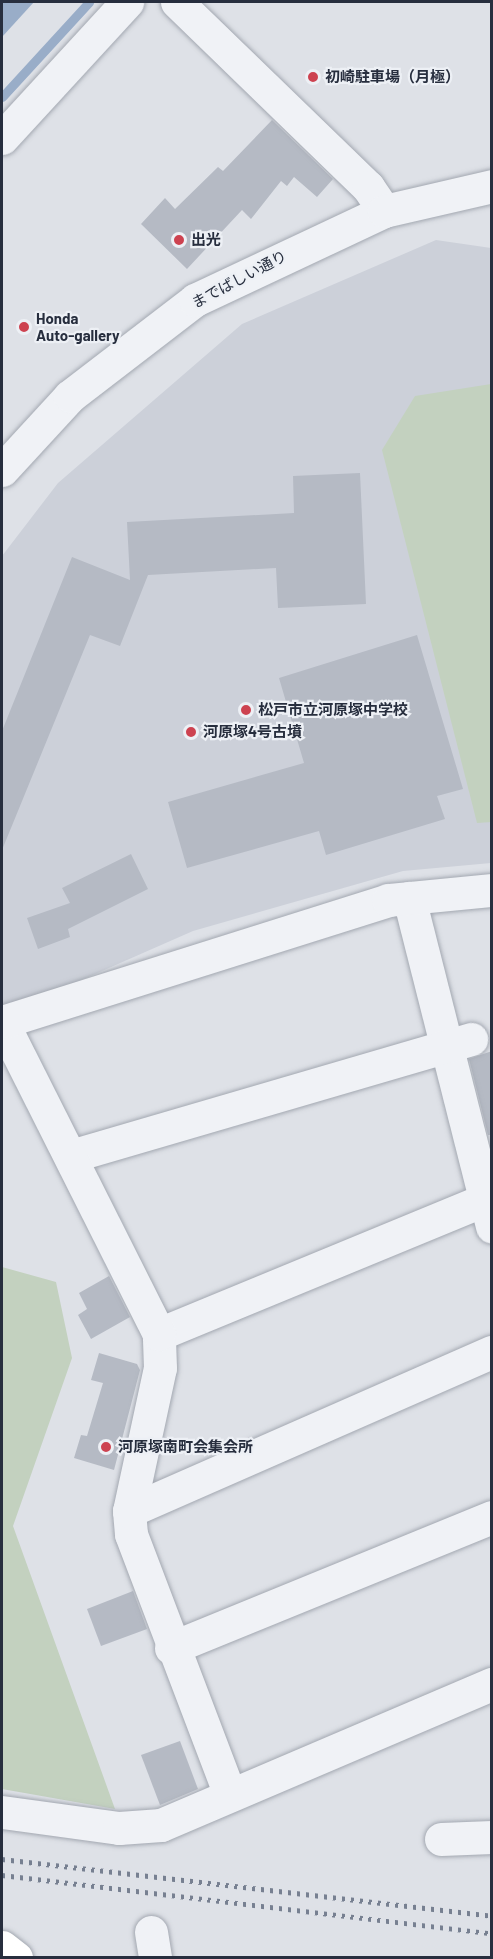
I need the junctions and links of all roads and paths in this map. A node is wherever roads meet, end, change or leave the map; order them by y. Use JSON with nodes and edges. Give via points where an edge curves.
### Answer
{"nodes":[{"id":1,"x":127,"y":2,"type":"edge"},
{"id":2,"x":177,"y":2,"type":"edge"},
{"id":3,"x":2,"y":138,"type":"edge"},
{"id":4,"x":492,"y":186,"type":"edge"},
{"id":5,"x":384,"y":211,"type":"junction"},
{"id":6,"x":2,"y":470,"type":"edge"},
{"id":7,"x":492,"y":890,"type":"edge"},
{"id":8,"x":409,"y":898,"type":"junction"},
{"id":9,"x":459,"y":1041,"type":"junction"},
{"id":10,"x":70,"y":1156,"type":"junction"},
{"id":11,"x":489,"y":1208,"type":"edge"},
{"id":12,"x":159,"y":1334,"type":"junction"},
{"id":13,"x":492,"y":1352,"type":"edge"},
{"id":14,"x":129,"y":1511,"type":"junction"},
{"id":15,"x":492,"y":1517,"type":"edge"},
{"id":16,"x":171,"y":1648,"type":"junction"},
{"id":17,"x":492,"y":1684,"type":"edge"},
{"id":18,"x":230,"y":1795,"type":"junction"},
{"id":19,"x":2,"y":1812,"type":"edge"},
{"id":20,"x":492,"y":1837,"type":"edge"},
{"id":21,"x":441,"y":1839,"type":"dead end"},
{"id":22,"x":2,"y":1947,"type":"edge"},
{"id":23,"x":16,"y":1958,"type":"edge"}],
"edges":[{"from":1,"to":3,"type":"street"},
{"from":2,"to":5,"type":"street","via":[[368,187]]},
{"from":4,"to":5,"type":"street","name":"までばしい通り"},
{"from":5,"to":6,"type":"street","name":"までばしい通り","via":[[195,300],[70,396]]},
{"from":7,"to":8,"type":"street"},
{"from":8,"to":9,"type":"street"},
{"from":8,"to":10,"type":"street","via":[[143,974],[2,1022]]},
{"from":9,"to":10,"type":"street"},
{"from":9,"to":11,"type":"street"},
{"from":10,"to":12,"type":"street"},
{"from":11,"to":12,"type":"street"},
{"from":12,"to":14,"type":"street","via":[[160,1368]]},
{"from":13,"to":14,"type":"street"},
{"from":14,"to":16,"type":"street","via":[[131,1534]]},
{"from":15,"to":16,"type":"street"},
{"from":16,"to":18,"type":"street"},
{"from":17,"to":18,"type":"street"},
{"from":18,"to":19,"type":"street","via":[[161,1825],[119,1828]]},
{"from":20,"to":21,"type":"street"},
{"from":22,"to":23,"type":"main road"}]}
